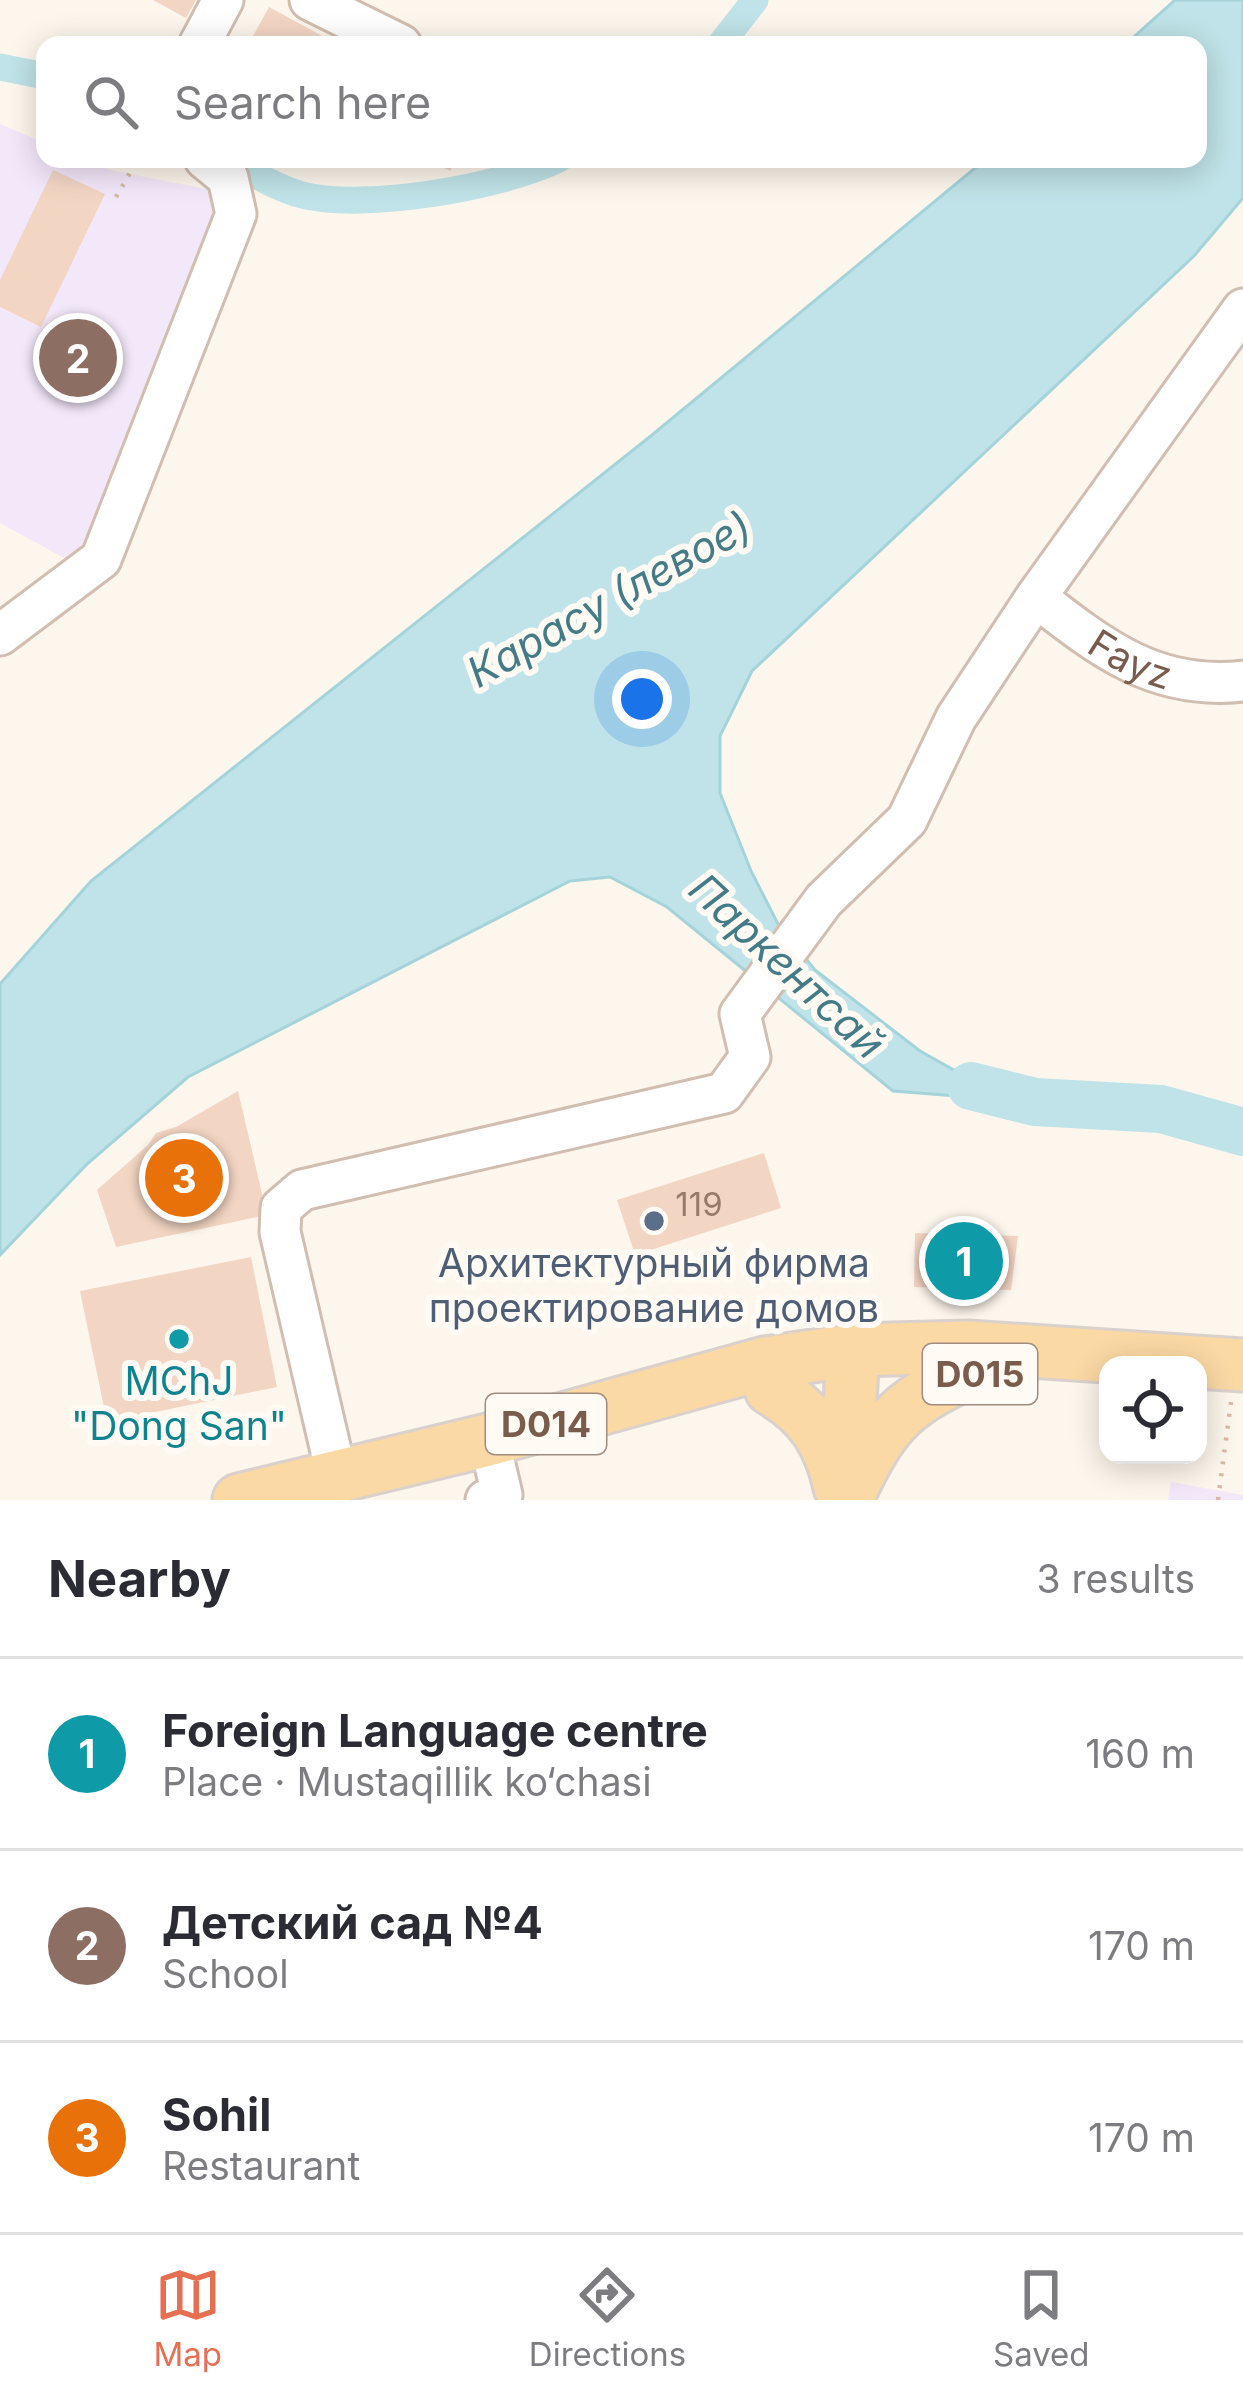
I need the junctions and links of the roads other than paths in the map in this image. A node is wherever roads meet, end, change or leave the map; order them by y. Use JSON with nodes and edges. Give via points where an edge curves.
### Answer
{"nodes":[{"id":1,"x":223,"y":0,"type":"edge"},
{"id":2,"x":310,"y":0,"type":"edge"},
{"id":3,"x":205,"y":36,"type":"edge"},
{"id":4,"x":383,"y":36,"type":"edge"},
{"id":5,"x":216,"y":168,"type":"edge"},
{"id":6,"x":1243,"y":309,"type":"edge"},
{"id":7,"x":1036,"y":597,"type":"junction"},
{"id":8,"x":0,"y":635,"type":"edge"},
{"id":9,"x":1243,"y":681,"type":"edge"},
{"id":10,"x":853,"y":1364,"type":"junction"},
{"id":11,"x":968,"y":1373,"type":"junction"},
{"id":12,"x":1099,"y":1381,"type":"edge"},
{"id":13,"x":1229,"y":1384,"type":"edge"},
{"id":14,"x":771,"y":1389,"type":"junction"},
{"id":15,"x":347,"y":1488,"type":"edge"},
{"id":16,"x":497,"y":1490,"type":"edge"},
{"id":17,"x":239,"y":1500,"type":"edge"},
{"id":18,"x":844,"y":1500,"type":"edge"}],
"edges":[{"from":1,"to":3,"type":"street"},
{"from":2,"to":4,"type":"street"},
{"from":5,"to":8,"type":"street","via":[[228,178],[236,214],[101,559]]},
{"from":6,"to":7,"type":"street"},
{"from":7,"to":9,"type":"street","name":"Fayz","via":[[1095,644],[1148,671],[1206,685]]},
{"from":7,"to":15,"type":"street","via":[[956,718],[907,820],[824,900],[740,1014],[750,1057],[724,1094],[302,1190],[281,1208],[280,1232]]},
{"from":10,"to":11,"type":"main road","number":"D015"},
{"from":10,"to":13,"type":"main road","number":"D015","via":[[968,1347]]},
{"from":10,"to":14,"type":"main road","number":"D014"},
{"from":10,"to":15,"type":"main road","number":"D014","via":[[765,1363]]},
{"from":10,"to":18,"type":"main road"},
{"from":11,"to":12,"type":"main road","number":"D015"},
{"from":11,"to":18,"type":"main road","via":[[911,1400]]},
{"from":14,"to":16,"type":"main road","number":"D014","via":[[714,1401]]},
{"from":14,"to":18,"type":"main road","via":[[819,1429]]},
{"from":15,"to":16,"type":"main road","number":"D014"},
{"from":15,"to":17,"type":"main road","number":"D014"}]}
